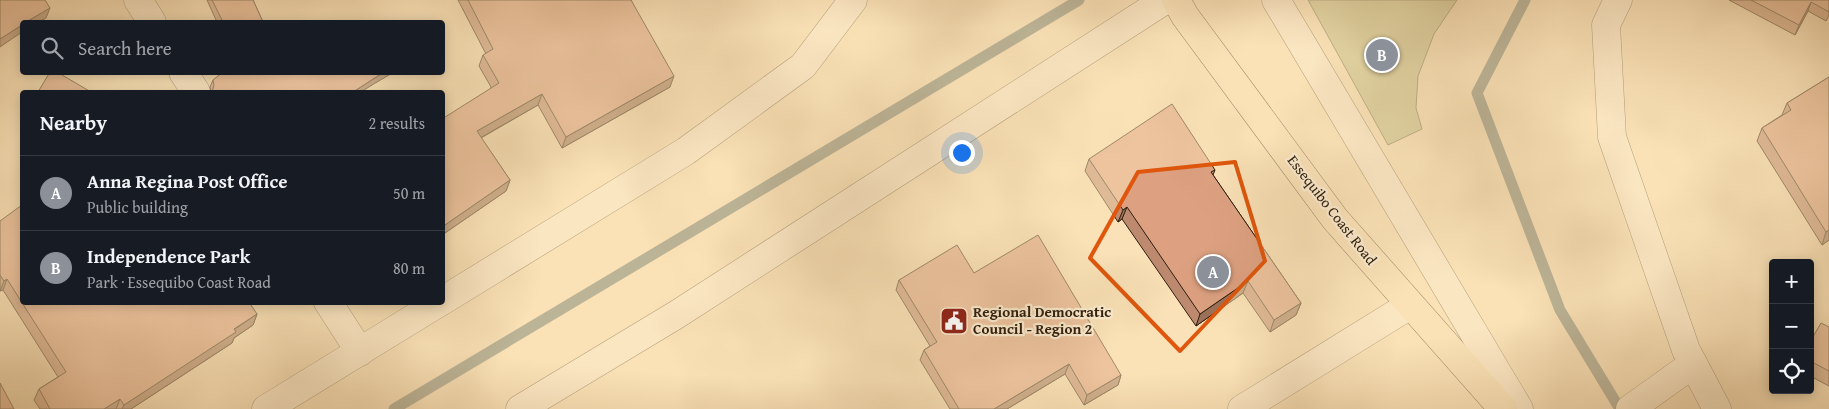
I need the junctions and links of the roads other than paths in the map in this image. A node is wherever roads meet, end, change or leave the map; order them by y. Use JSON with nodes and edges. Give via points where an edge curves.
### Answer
{"nodes":[{"id":1,"x":138,"y":0,"type":"edge"},
{"id":2,"x":853,"y":0,"type":"edge"},
{"id":3,"x":1165,"y":0,"type":"edge"},
{"id":4,"x":1176,"y":0,"type":"edge"},
{"id":5,"x":1276,"y":0,"type":"edge"},
{"id":6,"x":1618,"y":0,"type":"edge"},
{"id":7,"x":151,"y":20,"type":"edge"},
{"id":8,"x":185,"y":75,"type":"edge"},
{"id":9,"x":195,"y":90,"type":"edge"},
{"id":10,"x":445,"y":300,"type":"edge"},
{"id":11,"x":330,"y":305,"type":"edge"},
{"id":12,"x":436,"y":305,"type":"edge"},
{"id":13,"x":1410,"y":305,"type":"junction"},
{"id":14,"x":360,"y":352,"type":"junction"},
{"id":15,"x":1693,"y":364,"type":"junction"},
{"id":16,"x":266,"y":409,"type":"edge"},
{"id":17,"x":520,"y":409,"type":"edge"},
{"id":18,"x":1242,"y":409,"type":"edge"},
{"id":19,"x":1503,"y":409,"type":"edge"},
{"id":20,"x":1519,"y":409,"type":"edge"},
{"id":21,"x":1630,"y":409,"type":"edge"},
{"id":22,"x":1717,"y":409,"type":"edge"}],
"edges":[{"from":1,"to":7,"type":"street"},
{"from":2,"to":10,"type":"street","via":[[803,66],[686,151]]},
{"from":3,"to":17,"type":"street","via":[[676,314]]},
{"from":4,"to":13,"type":"main road","name":"Essequibo Coast Road","via":[[1336,219]]},
{"from":5,"to":20,"type":"street"},
{"from":6,"to":15,"type":"street","via":[[1606,25],[1612,137]]},
{"from":8,"to":9,"type":"street"},
{"from":11,"to":14,"type":"street"},
{"from":12,"to":14,"type":"street"},
{"from":13,"to":18,"type":"street"},
{"from":13,"to":19,"type":"main road","name":"Essequibo Coast Road"},
{"from":14,"to":16,"type":"street"},
{"from":15,"to":21,"type":"street"},
{"from":15,"to":22,"type":"street"}]}
